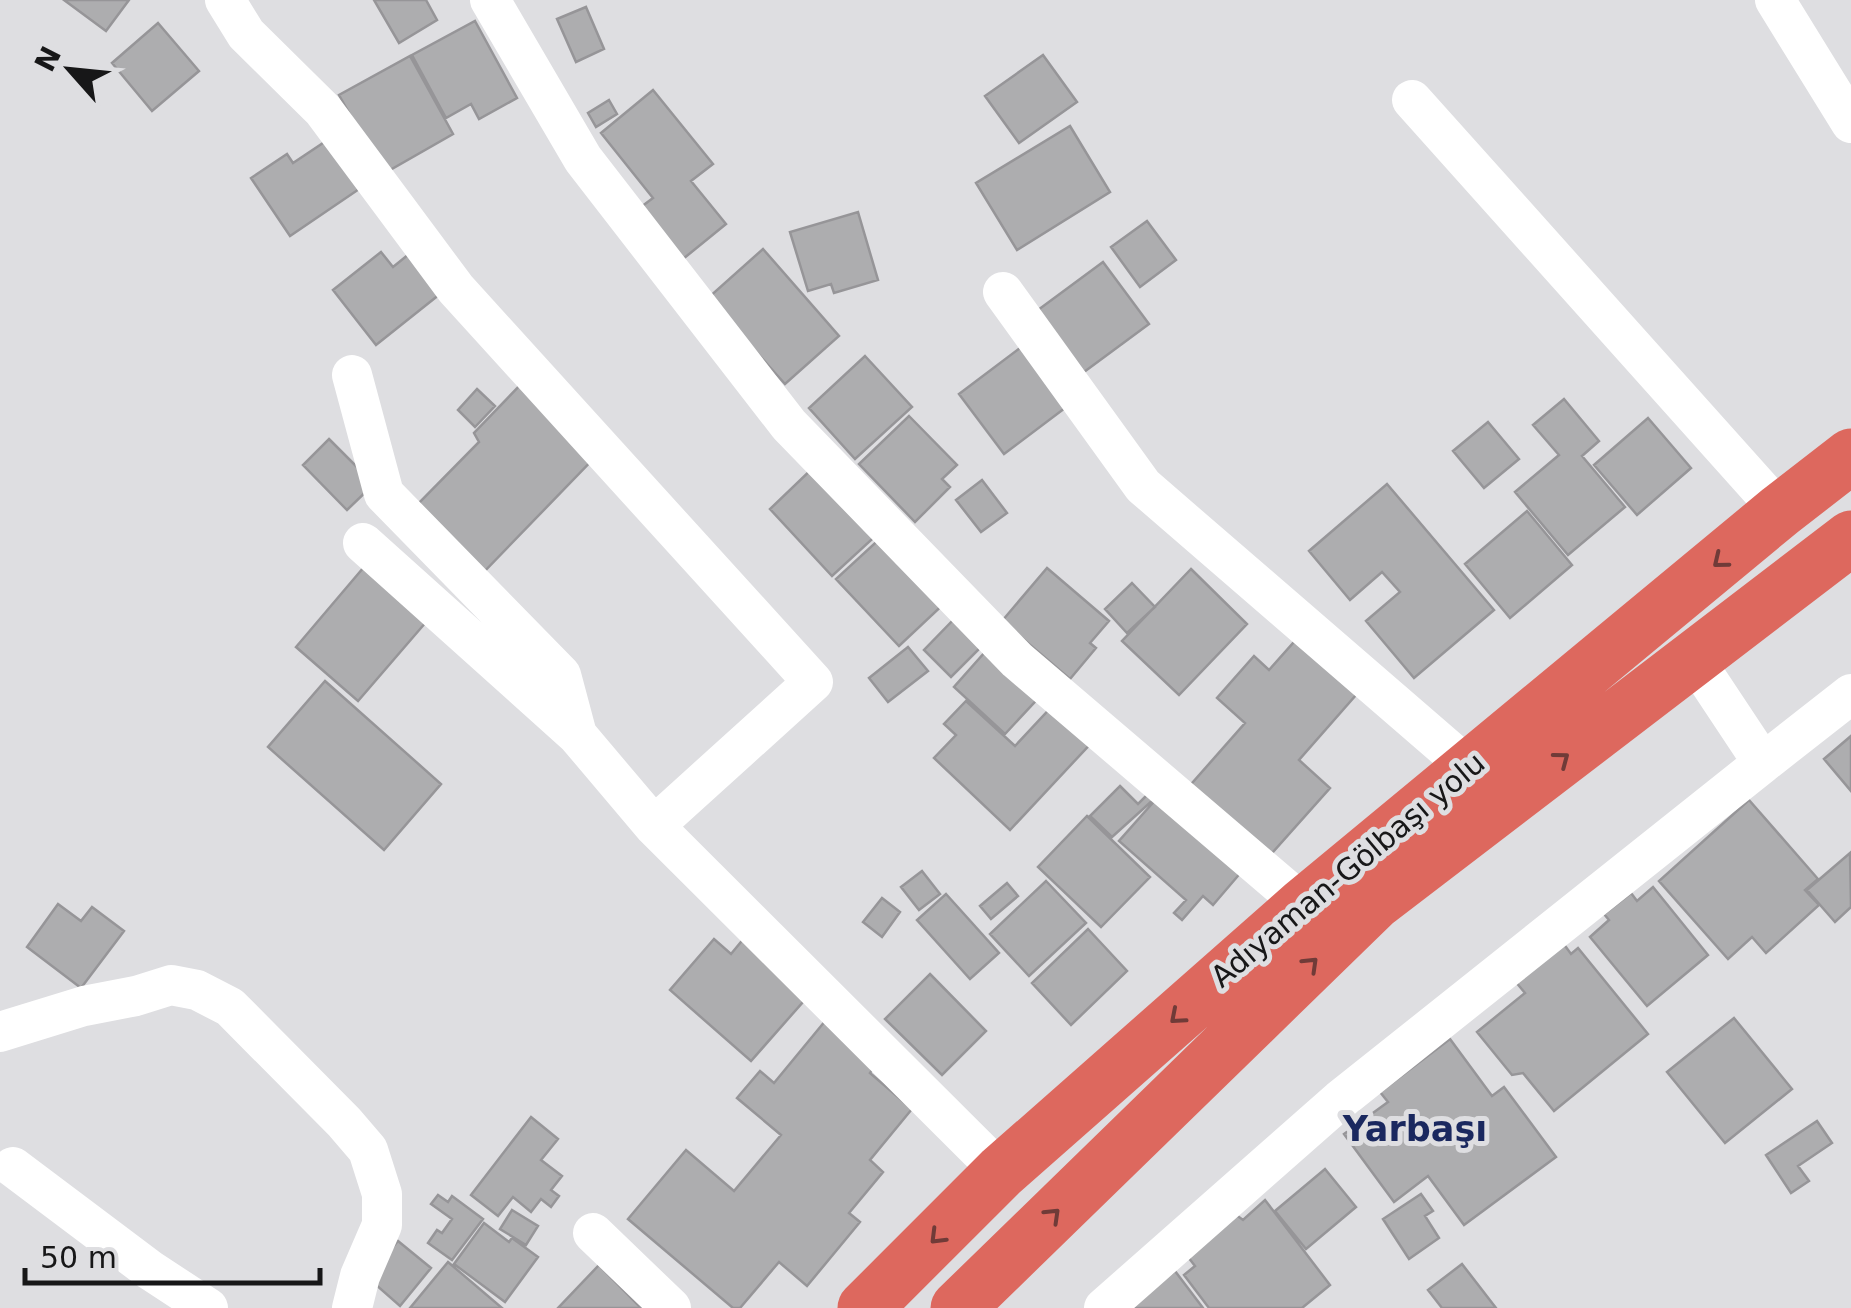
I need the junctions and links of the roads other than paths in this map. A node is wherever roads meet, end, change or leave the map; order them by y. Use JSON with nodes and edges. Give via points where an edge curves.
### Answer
{"nodes":[{"id":1,"x":225,"y":0,"type":"edge"},
{"id":2,"x":490,"y":0,"type":"edge"},
{"id":3,"x":1775,"y":0,"type":"edge"},
{"id":4,"x":1412,"y":100,"type":"dead end"},
{"id":5,"x":1851,"y":122,"type":"edge"},
{"id":6,"x":1003,"y":292,"type":"dead end"},
{"id":7,"x":352,"y":375,"type":"dead end"},
{"id":8,"x":1851,"y":456,"type":"edge"},
{"id":9,"x":1780,"y":511,"type":"junction"},
{"id":10,"x":1851,"y":538,"type":"edge"},
{"id":11,"x":362,"y":544,"type":"dead end"},
{"id":12,"x":1694,"y":659,"type":"junction"},
{"id":13,"x":1851,"y":694,"type":"edge"},
{"id":14,"x":577,"y":735,"type":"junction"},
{"id":15,"x":1763,"y":762,"type":"junction"},
{"id":16,"x":1468,"y":767,"type":"junction"},
{"id":17,"x":654,"y":826,"type":"junction"},
{"id":18,"x":1304,"y":905,"type":"junction"},
{"id":19,"x":0,"y":1032,"type":"edge"},
{"id":20,"x":13,"y":1167,"type":"dead end"},
{"id":21,"x":1001,"y":1172,"type":"junction"},
{"id":22,"x":593,"y":1233,"type":"dead end"},
{"id":23,"x":208,"y":1308,"type":"edge"},
{"id":24,"x":352,"y":1308,"type":"edge"},
{"id":25,"x":671,"y":1308,"type":"edge"},
{"id":26,"x":866,"y":1308,"type":"edge"},
{"id":27,"x":958,"y":1308,"type":"edge"},
{"id":28,"x":1104,"y":1308,"type":"edge"}],
"edges":[{"from":1,"to":17,"type":"street","via":[[246,34],[323,110],[456,289],[814,682]]},
{"from":2,"to":18,"type":"street","via":[[582,160],[789,424],[1017,660]]},
{"from":3,"to":5,"type":"street"},
{"from":4,"to":9,"type":"street"},
{"from":6,"to":16,"type":"street","via":[[1143,486]]},
{"from":7,"to":14,"type":"street","via":[[384,494],[561,675]]},
{"from":8,"to":9,"type":"highway","name":"Adıyaman-Gölbaşı yolu"},
{"from":9,"to":16,"type":"highway","name":"Adıyaman-Gölbaşı yolu","one_way":true},
{"from":10,"to":12,"type":"highway","name":"Adıyaman-Gölbaşı yolu"},
{"from":11,"to":14,"type":"street"},
{"from":12,"to":15,"type":"street"},
{"from":27,"to":12,"type":"highway","name":"Adıyaman-Gölbaşı yolu","one_way":true,"via":[[1374,902]]},
{"from":13,"to":15,"type":"street"},
{"from":14,"to":17,"type":"street"},
{"from":15,"to":28,"type":"street","via":[[1340,1100]]},
{"from":16,"to":18,"type":"highway","name":"Adıyaman-Gölbaşı yolu"},
{"from":17,"to":21,"type":"street"},
{"from":18,"to":21,"type":"highway","name":"Adıyaman-Gölbaşı yolu","one_way":true},
{"from":19,"to":24,"type":"street","via":[[171,986],[230,1007],[368,1150],[382,1194],[382,1224]]},
{"from":20,"to":23,"type":"street"},
{"from":21,"to":26,"type":"highway","name":"Adıyaman-Gölbaşı yolu","one_way":true},
{"from":22,"to":25,"type":"street"}]}
